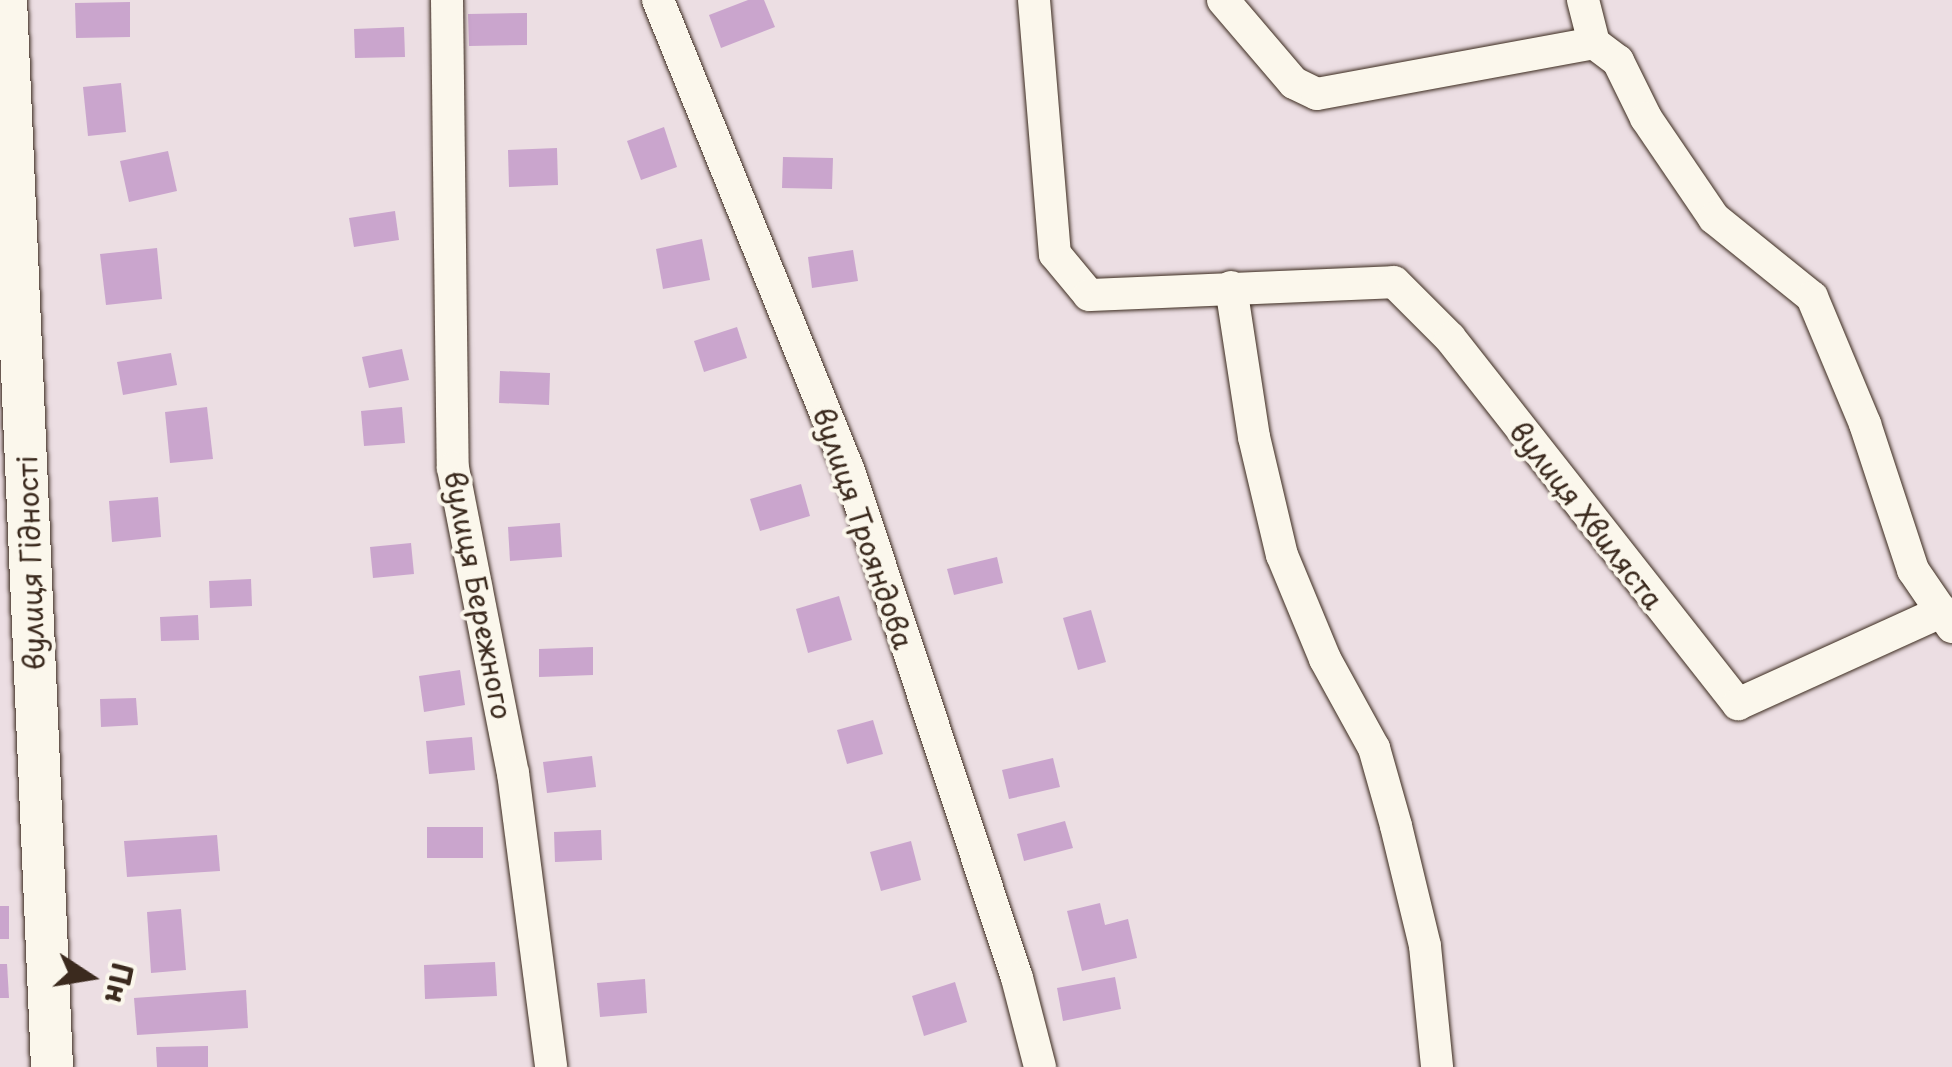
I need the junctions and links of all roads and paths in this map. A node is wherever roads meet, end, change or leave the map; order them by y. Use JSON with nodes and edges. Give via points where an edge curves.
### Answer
{"nodes":[{"id":1,"x":6,"y":0,"type":"edge"},
{"id":2,"x":447,"y":0,"type":"edge"},
{"id":3,"x":658,"y":0,"type":"edge"},
{"id":4,"x":1034,"y":0,"type":"edge"},
{"id":5,"x":1224,"y":0,"type":"edge"},
{"id":6,"x":1583,"y":0,"type":"edge"},
{"id":7,"x":1594,"y":42,"type":"junction"},
{"id":8,"x":1231,"y":287,"type":"junction"},
{"id":9,"x":1947,"y":619,"type":"edge"},
{"id":10,"x":52,"y":1067,"type":"edge"},
{"id":11,"x":551,"y":1067,"type":"edge"},
{"id":12,"x":1040,"y":1067,"type":"edge"},
{"id":13,"x":1437,"y":1067,"type":"edge"}],
"edges":[{"from":1,"to":10,"type":"street","name":"вулиця Гідності"},
{"from":2,"to":11,"type":"street","name":"вулиця Бережного","via":[[453,468],[513,773]]},
{"from":3,"to":12,"type":"street","name":"вулиця Трояндова","via":[[848,471],[1017,978]]},
{"from":4,"to":8,"type":"street","via":[[1055,254],[1089,295]]},
{"from":5,"to":7,"type":"street","via":[[1294,83],[1317,94]]},
{"from":6,"to":7,"type":"street"},
{"from":7,"to":9,"type":"street","via":[[1618,61],[1646,118],[1714,218],[1812,298],[1865,424],[1912,570]]},
{"from":8,"to":9,"type":"street","name":"вулиця Хвиляста","via":[[1394,282],[1450,338],[1738,704]]},
{"from":8,"to":13,"type":"street","via":[[1254,437],[1282,554],[1325,659],[1374,748],[1396,826],[1425,946]]}]}
